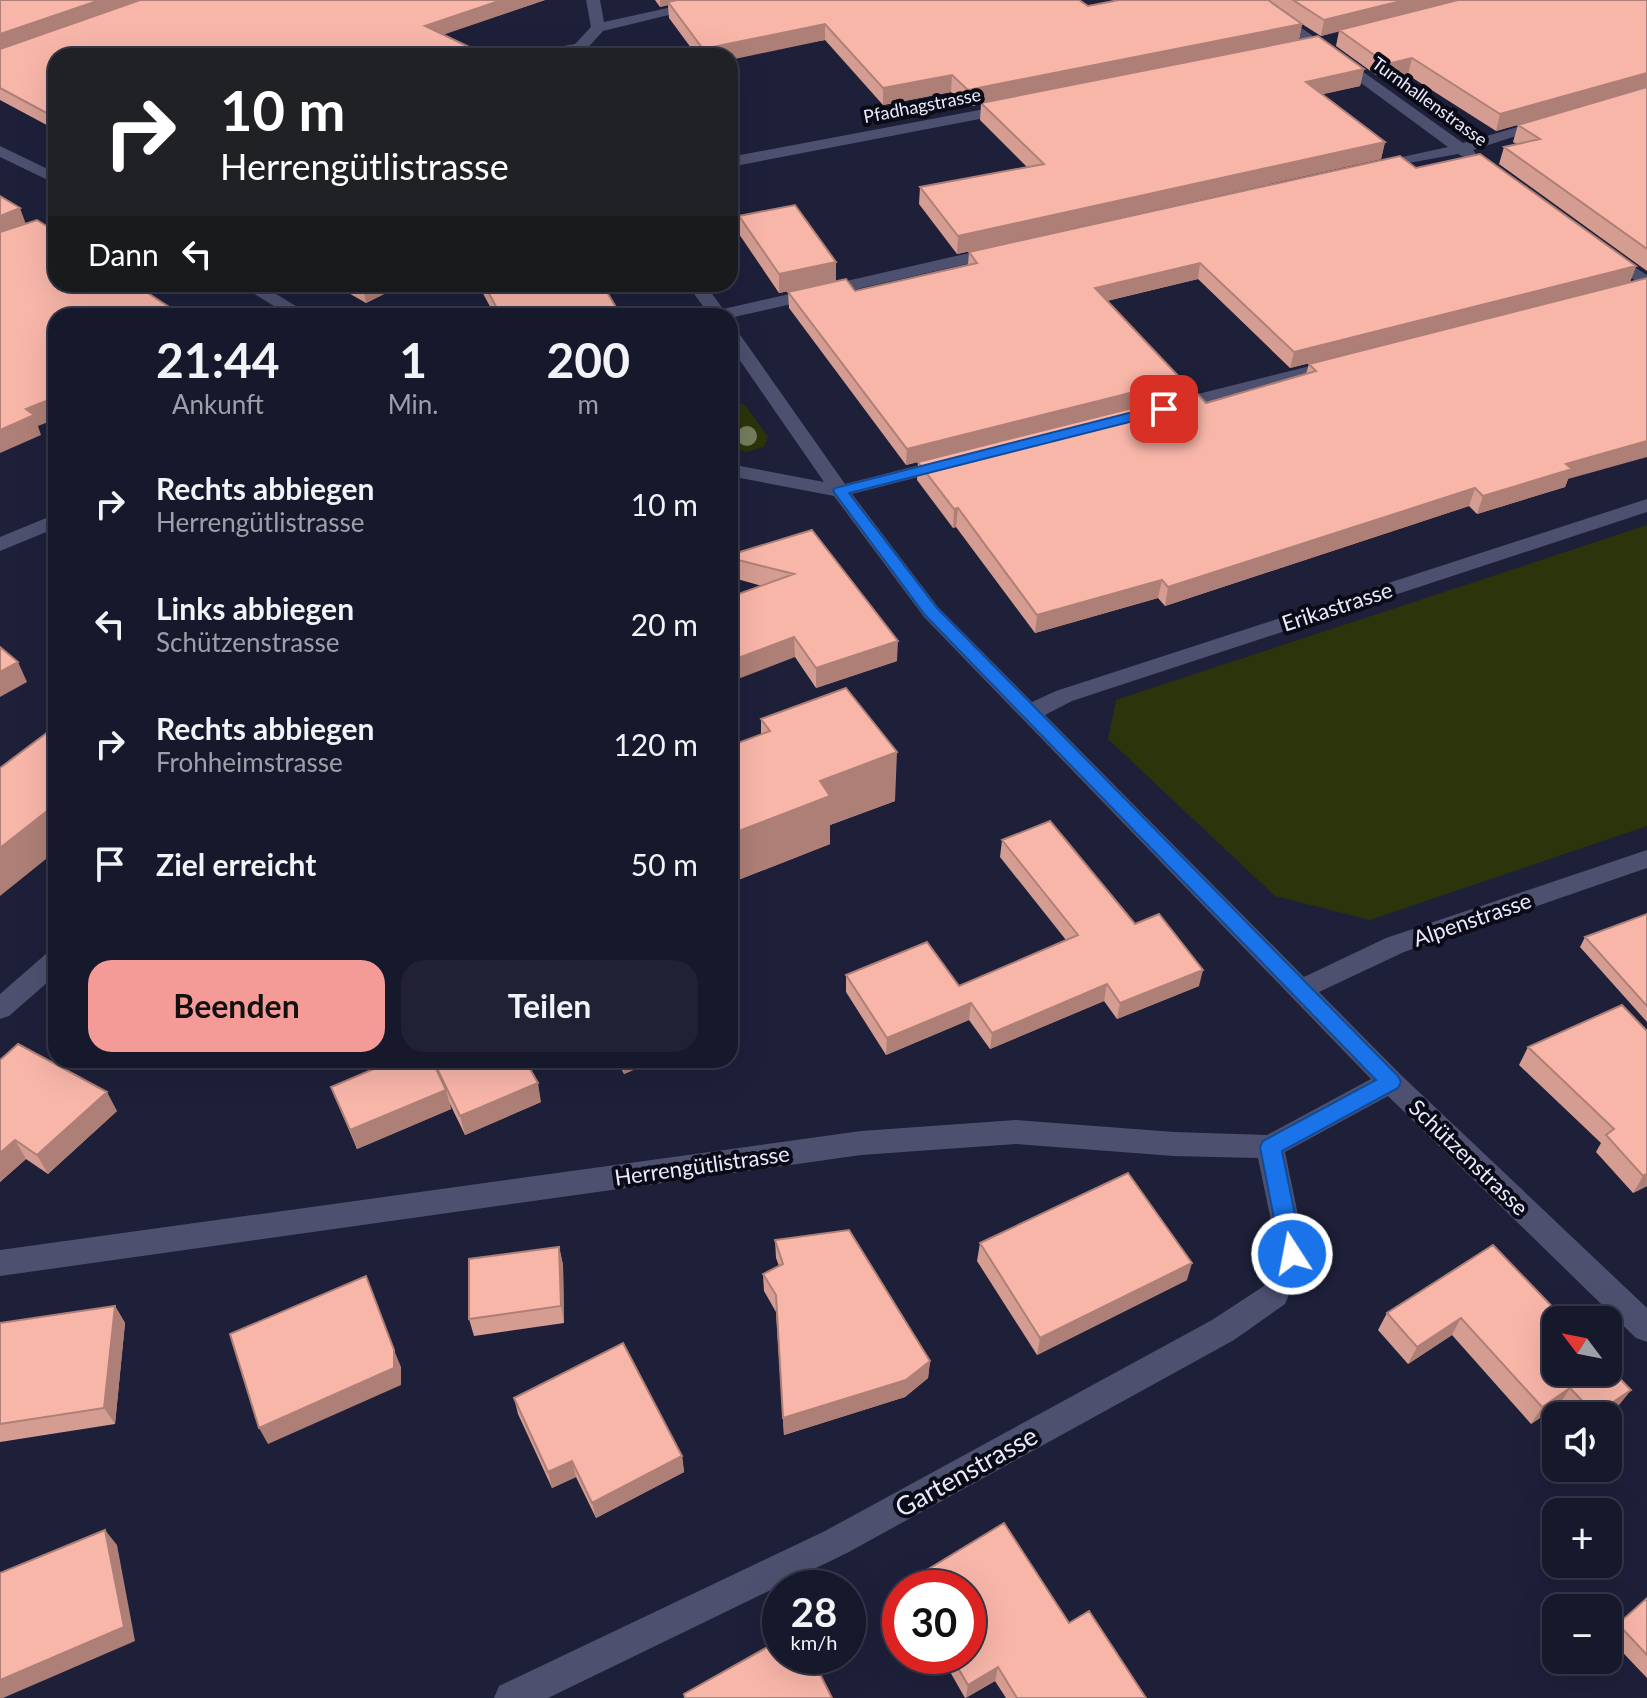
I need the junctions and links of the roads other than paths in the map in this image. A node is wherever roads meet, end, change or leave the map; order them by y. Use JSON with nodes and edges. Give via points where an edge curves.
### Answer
{"nodes":[{"id":1,"x":593,"y":0,"type":"edge"},
{"id":2,"x":723,"y":0,"type":"edge"},
{"id":3,"x":1267,"y":7,"type":"edge"},
{"id":4,"x":598,"y":28,"type":"junction"},
{"id":5,"x":1326,"y":43,"type":"junction"},
{"id":6,"x":586,"y":48,"type":"edge"},
{"id":7,"x":1293,"y":51,"type":"edge"},
{"id":8,"x":1033,"y":104,"type":"edge"},
{"id":9,"x":1561,"y":119,"type":"edge"},
{"id":10,"x":1461,"y":149,"type":"junction"},
{"id":11,"x":0,"y":151,"type":"edge"},
{"id":12,"x":738,"y":160,"type":"edge"},
{"id":13,"x":1486,"y":167,"type":"edge"},
{"id":14,"x":1357,"y":171,"type":"edge"},
{"id":15,"x":48,"y":175,"type":"edge"},
{"id":16,"x":48,"y":228,"type":"edge"},
{"id":17,"x":0,"y":246,"type":"edge"},
{"id":18,"x":1597,"y":247,"type":"edge"},
{"id":19,"x":1011,"y":248,"type":"edge"},
{"id":20,"x":1642,"y":286,"type":"edge"},
{"id":21,"x":261,"y":292,"type":"edge"},
{"id":22,"x":289,"y":308,"type":"edge"},
{"id":23,"x":738,"y":310,"type":"edge"},
{"id":24,"x":738,"y":344,"type":"edge"},
{"id":25,"x":1355,"y":360,"type":"edge"},
{"id":26,"x":1154,"y":411,"type":"edge"},
{"id":27,"x":970,"y":458,"type":"edge"},
{"id":28,"x":738,"y":472,"type":"edge"},
{"id":29,"x":840,"y":491,"type":"junction"},
{"id":30,"x":1647,"y":505,"type":"edge"},
{"id":31,"x":48,"y":524,"type":"edge"},
{"id":32,"x":0,"y":545,"type":"edge"},
{"id":33,"x":1029,"y":713,"type":"junction"},
{"id":34,"x":1647,"y":859,"type":"edge"},
{"id":35,"x":48,"y":967,"type":"edge"},
{"id":36,"x":1302,"y":989,"type":"junction"},
{"id":37,"x":0,"y":1009,"type":"edge"},
{"id":38,"x":1391,"y":1082,"type":"junction"},
{"id":39,"x":1270,"y":1147,"type":"junction"},
{"id":40,"x":0,"y":1263,"type":"edge"},
{"id":41,"x":1647,"y":1328,"type":"edge"},
{"id":42,"x":511,"y":1698,"type":"edge"}],
"edges":[{"from":1,"to":4,"type":"street"},
{"from":2,"to":4,"type":"street"},
{"from":3,"to":5,"type":"street","name":"Turnhallenstrasse"},
{"from":4,"to":6,"type":"street"},
{"from":5,"to":7,"type":"street"},
{"from":5,"to":10,"type":"street","name":"Turnhallenstrasse"},
{"from":8,"to":12,"type":"street","name":"Pfadhagstrasse"},
{"from":9,"to":10,"type":"street"},
{"from":10,"to":13,"type":"street","name":"Turnhallenstrasse"},
{"from":10,"to":14,"type":"street"},
{"from":11,"to":15,"type":"street"},
{"from":16,"to":17,"type":"street"},
{"from":18,"to":20,"type":"street"},
{"from":19,"to":23,"type":"street"},
{"from":21,"to":22,"type":"street"},
{"from":24,"to":29,"type":"street","name":"Schützenstrasse"},
{"from":25,"to":26,"type":"street"},
{"from":27,"to":29,"type":"street"},
{"from":28,"to":29,"type":"street"},
{"from":29,"to":33,"type":"street","name":"Schützenstrasse","via":[[931,612]]},
{"from":30,"to":33,"type":"street","name":"Erikastrasse","via":[[1064,696]]},
{"from":31,"to":32,"type":"street"},
{"from":33,"to":36,"type":"street","name":"Schützenstrasse"},
{"from":34,"to":36,"type":"street","name":"Alpenstrasse","via":[[1395,945]]},
{"from":35,"to":37,"type":"street"},
{"from":36,"to":38,"type":"street","name":"Schützenstrasse"},
{"from":38,"to":39,"type":"street"},
{"from":38,"to":41,"type":"street","name":"Schützenstrasse"},
{"from":39,"to":40,"type":"street","name":"Herrengütlistrasse","via":[[1016,1132],[861,1143]]},
{"from":39,"to":42,"type":"street","name":"Gartenstrasse","via":[[1292,1254],[1275,1295],[1223,1330],[836,1542]]}]}
